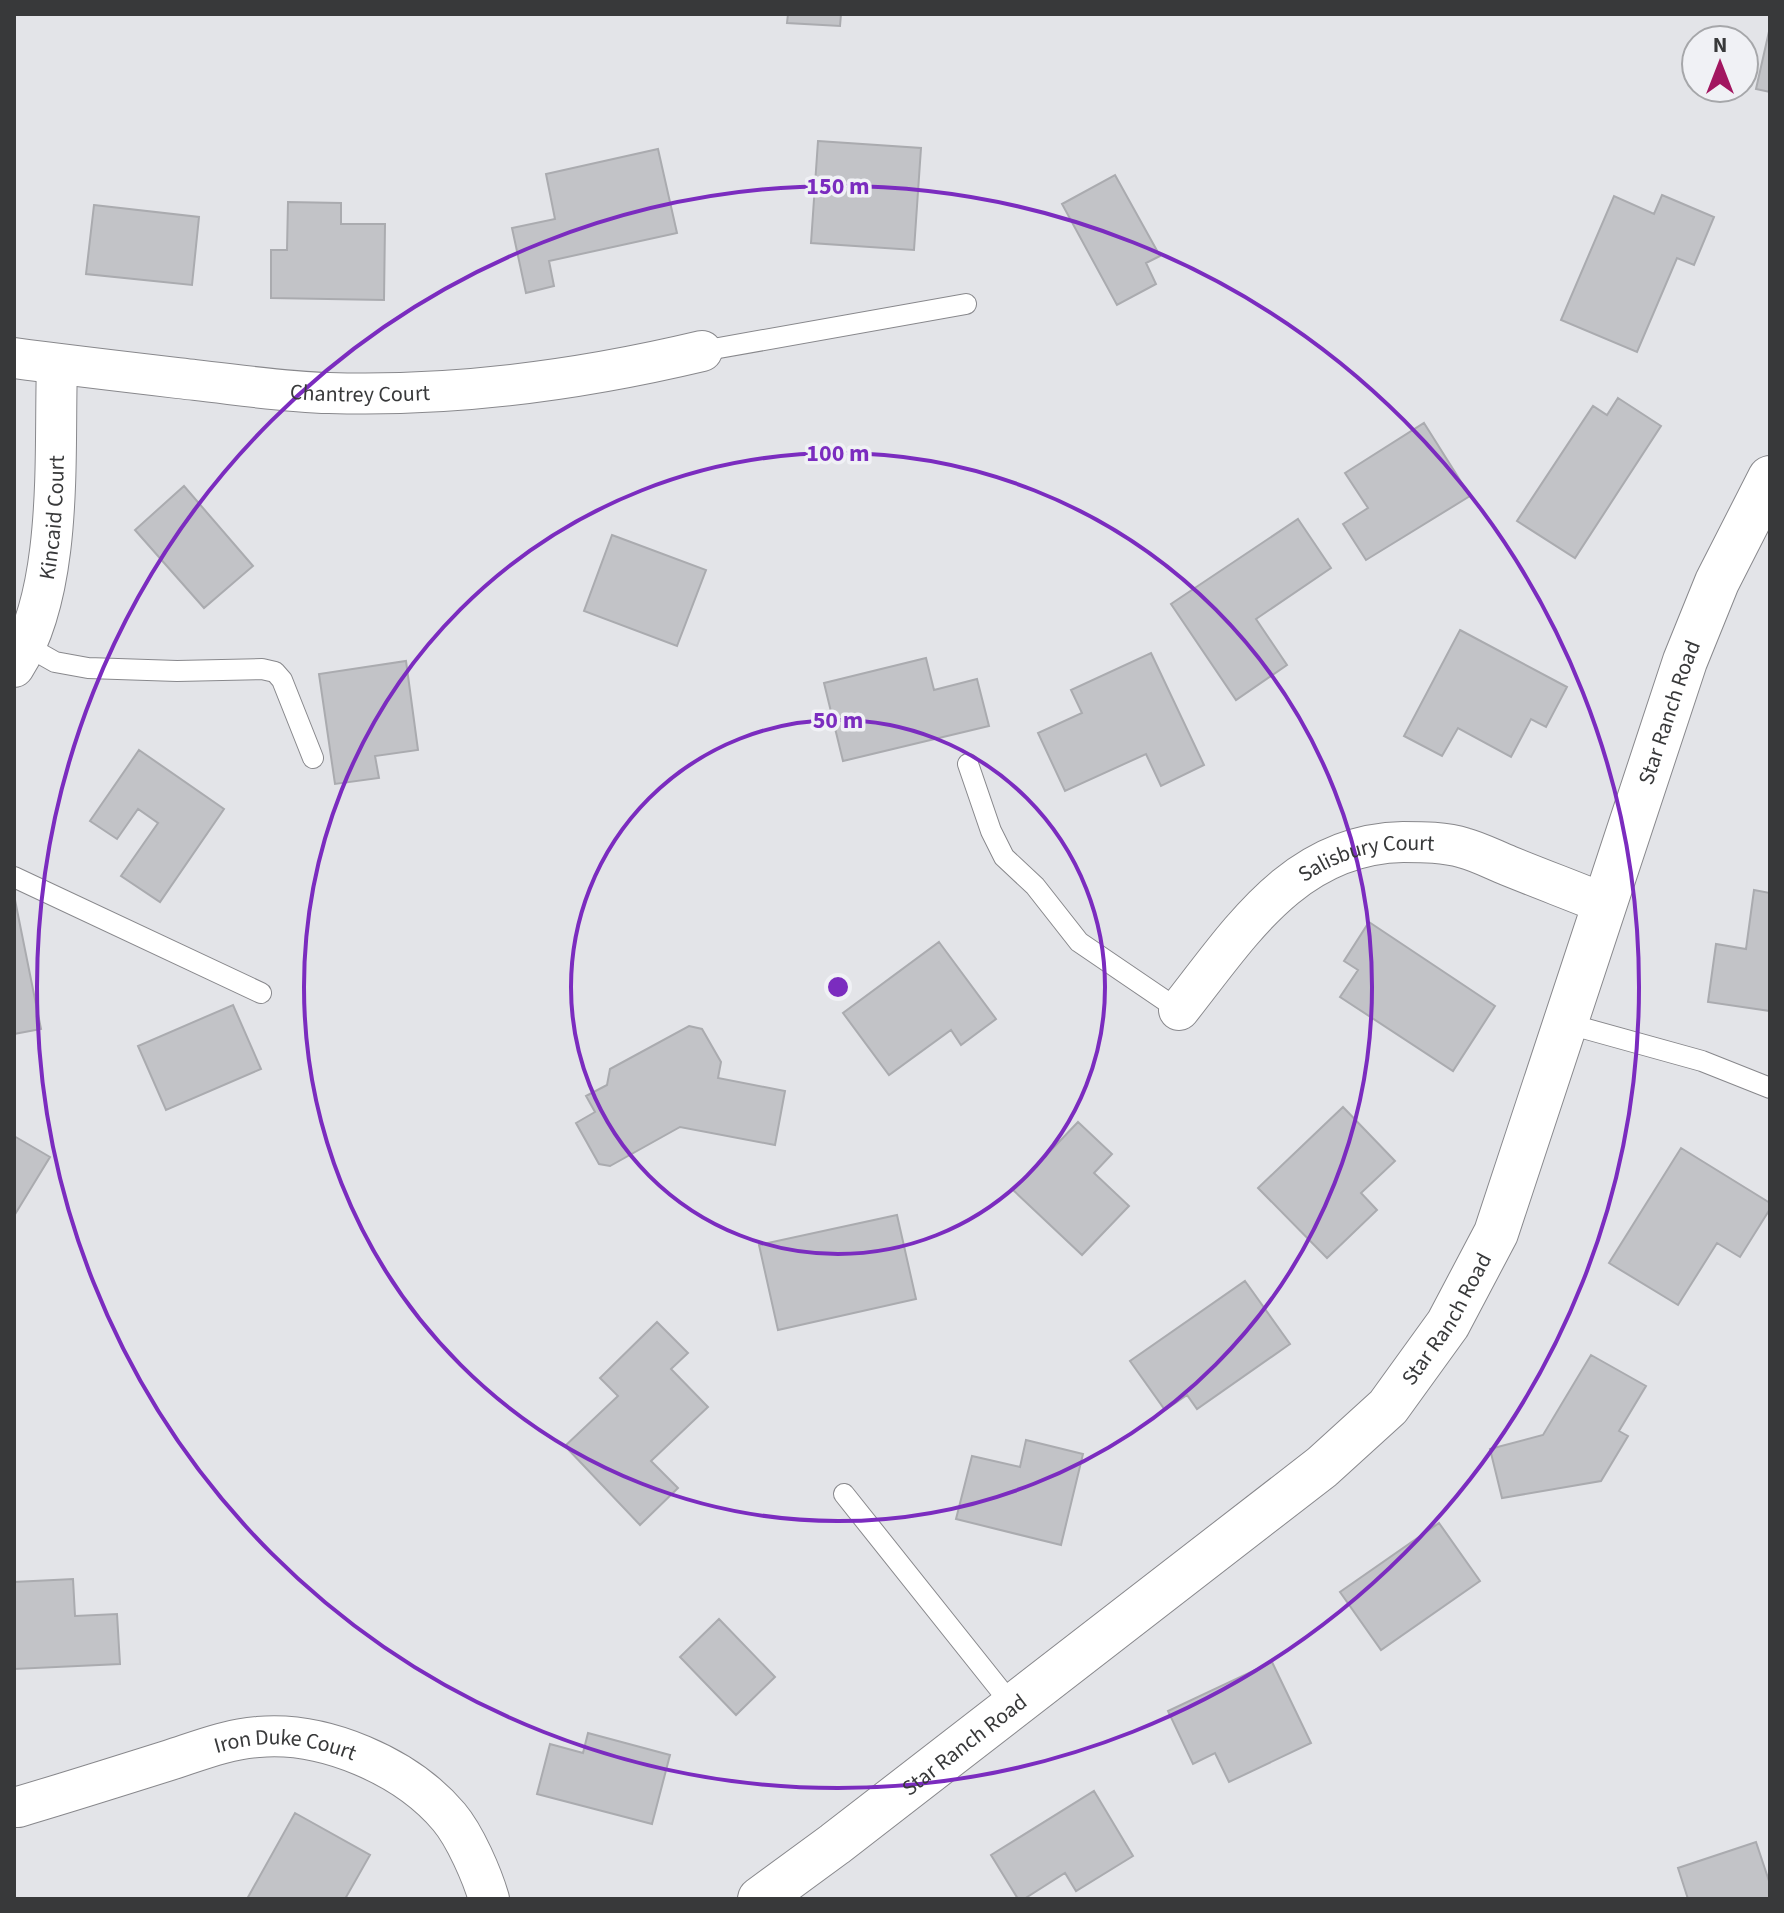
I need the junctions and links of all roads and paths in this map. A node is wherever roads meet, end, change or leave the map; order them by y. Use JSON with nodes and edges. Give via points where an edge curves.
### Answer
{"nodes":[{"id":1,"x":966,"y":304,"type":"dead end"},
{"id":2,"x":702,"y":351,"type":"joint"},
{"id":3,"x":14,"y":358,"type":"edge"},
{"id":4,"x":57,"y":364,"type":"junction"},
{"id":5,"x":1770,"y":478,"type":"edge"},
{"id":6,"x":20,"y":656,"type":"edge"},
{"id":7,"x":313,"y":758,"type":"dead end"},
{"id":8,"x":968,"y":764,"type":"dead end"},
{"id":9,"x":14,"y":877,"type":"edge"},
{"id":10,"x":1605,"y":904,"type":"junction"},
{"id":11,"x":261,"y":993,"type":"dead end"},
{"id":12,"x":1179,"y":1010,"type":"joint"},
{"id":13,"x":1565,"y":1023,"type":"junction"},
{"id":14,"x":1770,"y":1088,"type":"edge"},
{"id":15,"x":844,"y":1494,"type":"dead end"},
{"id":16,"x":1013,"y":1706,"type":"junction"},
{"id":17,"x":18,"y":1807,"type":"dead end"},
{"id":18,"x":489,"y":1899,"type":"edge"},
{"id":19,"x":760,"y":1899,"type":"edge"}],
"edges":[{"from":1,"to":2,"type":"lane"},
{"from":2,"to":4,"type":"street","name":"Chantrey Court","via":[[563,380],[404,393],[265,389]]},
{"from":3,"to":4,"type":"street","name":"Chantrey Court"},
{"from":4,"to":6,"type":"street","name":"Kincaid Court","via":[[52,547],[45,588]]},
{"from":5,"to":10,"type":"street","name":"Star Ranch Road","via":[[1717,582],[1685,661]]},
{"from":6,"to":7,"type":"lane","via":[[88,668],[275,672]]},
{"from":8,"to":12,"type":"lane","via":[[1004,857],[1035,886],[1079,942]]},
{"from":9,"to":11,"type":"lane"},
{"from":10,"to":12,"type":"street","name":"Salisbury Court","via":[[1462,847],[1380,842],[1308,868],[1277,892]]},
{"from":10,"to":13,"type":"street","name":"Star Ranch Road"},
{"from":13,"to":14,"type":"lane","via":[[1702,1061]]},
{"from":13,"to":16,"type":"street","name":"Star Ranch Road","via":[[1496,1233],[1448,1324],[1388,1407],[1322,1467]]},
{"from":15,"to":16,"type":"lane"},
{"from":16,"to":19,"type":"street","name":"Star Ranch Road"},
{"from":17,"to":18,"type":"street","name":"Iron Duke Court","via":[[215,1746],[257,1737],[297,1737],[382,1765],[419,1789],[450,1818]]}]}
